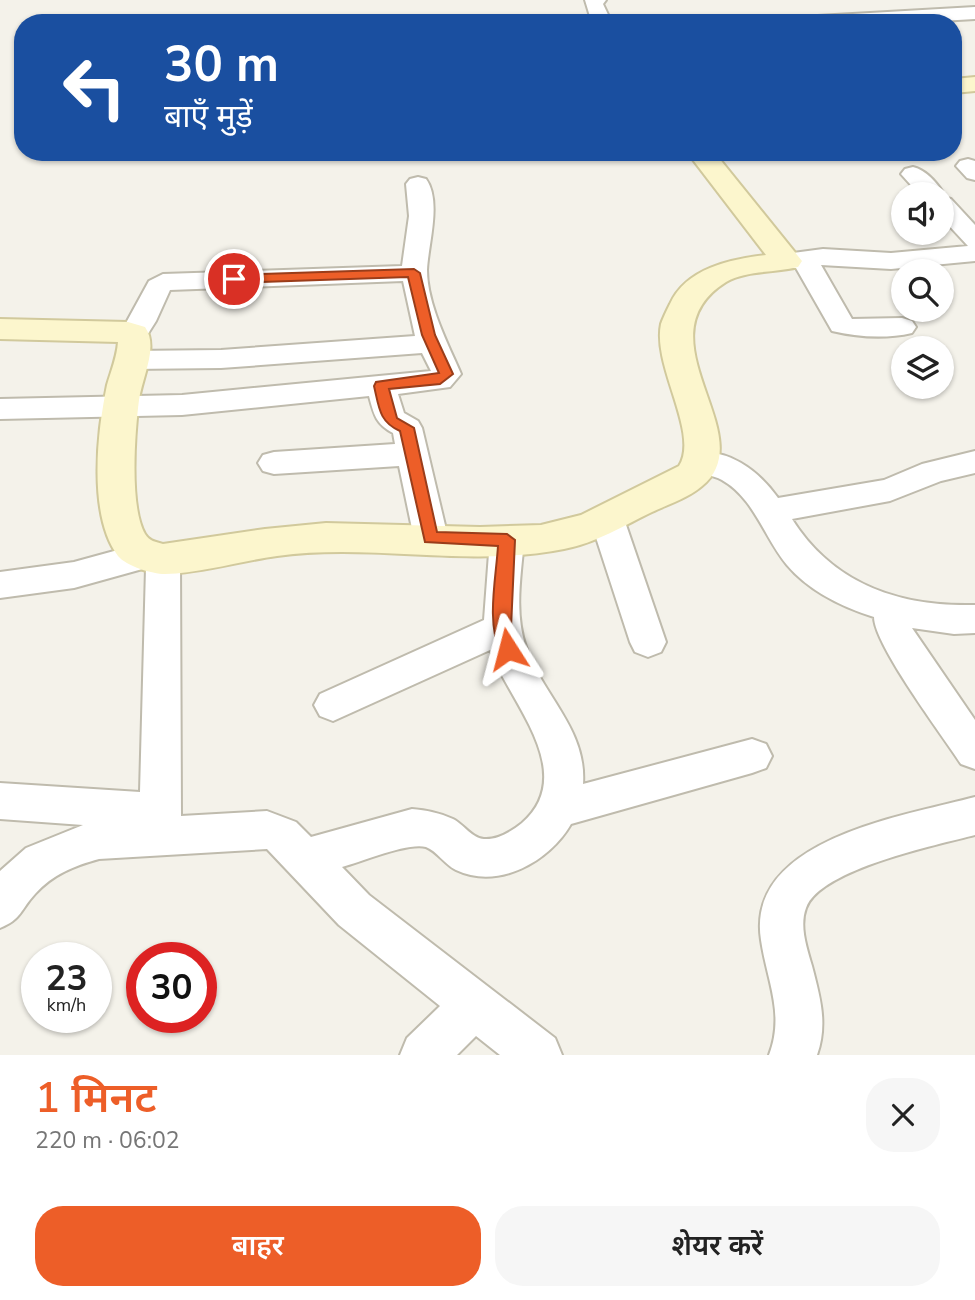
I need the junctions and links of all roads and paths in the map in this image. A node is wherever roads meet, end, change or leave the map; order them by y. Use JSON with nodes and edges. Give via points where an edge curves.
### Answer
{"nodes":[{"id":1,"x":597,"y":0,"type":"edge"},
{"id":2,"x":975,"y":13,"type":"edge"},
{"id":3,"x":598,"y":14,"type":"edge"},
{"id":4,"x":958,"y":14,"type":"edge"},
{"id":5,"x":708,"y":161,"type":"edge"},
{"id":6,"x":913,"y":174,"type":"dead end"},
{"id":7,"x":921,"y":182,"type":"edge"},
{"id":8,"x":418,"y":184,"type":"dead end"},
{"id":9,"x":954,"y":217,"type":"edge"},
{"id":10,"x":975,"y":240,"type":"edge"},
{"id":11,"x":975,"y":253,"type":"edge"},
{"id":12,"x":795,"y":260,"type":"junction"},
{"id":13,"x":414,"y":273,"type":"junction"},
{"id":14,"x":902,"y":327,"type":"dead end"},
{"id":15,"x":0,"y":329,"type":"edge"},
{"id":16,"x":432,"y":344,"type":"junction"},
{"id":17,"x":132,"y":347,"type":"junction"},
{"id":18,"x":381,"y":386,"type":"junction"},
{"id":19,"x":120,"y":407,"type":"junction"},
{"id":20,"x":0,"y":409,"type":"edge"},
{"id":21,"x":412,"y":454,"type":"junction"},
{"id":22,"x":975,"y":462,"type":"edge"},
{"id":23,"x":274,"y":463,"type":"dead end"},
{"id":24,"x":702,"y":463,"type":"junction"},
{"id":25,"x":768,"y":512,"type":"junction"},
{"id":26,"x":607,"y":519,"type":"junction"},
{"id":27,"x":431,"y":538,"type":"junction"},
{"id":28,"x":507,"y":540,"type":"junction"},
{"id":29,"x":155,"y":557,"type":"junction"},
{"id":30,"x":0,"y":584,"type":"edge"},
{"id":31,"x":892,"y":611,"type":"junction"},
{"id":32,"x":975,"y":619,"type":"edge"},
{"id":33,"x":502,"y":628,"type":"junction"},
{"id":34,"x":648,"y":642,"type":"dead end"},
{"id":35,"x":333,"y":705,"type":"dead end"},
{"id":36,"x":975,"y":752,"type":"edge"},
{"id":37,"x":752,"y":756,"type":"dead end"},
{"id":38,"x":0,"y":801,"type":"edge"},
{"id":39,"x":556,"y":810,"type":"junction"},
{"id":40,"x":975,"y":816,"type":"edge"},
{"id":41,"x":160,"y":824,"type":"junction"},
{"id":42,"x":303,"y":859,"type":"junction"},
{"id":43,"x":0,"y":907,"type":"edge"},
{"id":44,"x":474,"y":1005,"type":"junction"},
{"id":45,"x":424,"y":1055,"type":"edge"},
{"id":46,"x":538,"y":1055,"type":"edge"},
{"id":47,"x":793,"y":1055,"type":"edge"}],
"edges":[{"from":1,"to":3,"type":"street","via":[[593,2]]},
{"from":2,"to":4,"type":"street"},
{"from":5,"to":12,"type":"street"},
{"from":6,"to":7,"type":"street"},
{"from":8,"to":13,"type":"street","via":[[421,216]]},
{"from":9,"to":10,"type":"street"},
{"from":11,"to":12,"type":"street","via":[[891,261]]},
{"from":12,"to":14,"type":"street","via":[[842,325]]},
{"from":12,"to":24,"type":"street","via":[[717,274],[694,292],[678,320],[681,372],[704,446]]},
{"from":13,"to":16,"type":"street"},
{"from":13,"to":17,"type":"street","via":[[163,282]]},
{"from":15,"to":17,"type":"street","via":[[128,331]]},
{"from":16,"to":17,"type":"street","via":[[221,359]]},
{"from":16,"to":18,"type":"street","via":[[446,371],[444,377]]},
{"from":17,"to":19,"type":"street"},
{"from":18,"to":19,"type":"street"},
{"from":18,"to":21,"type":"street","via":[[390,419],[407,428]]},
{"from":19,"to":20,"type":"street"},
{"from":19,"to":29,"type":"street","via":[[118,496],[123,532],[134,547]]},
{"from":21,"to":23,"type":"street"},
{"from":21,"to":27,"type":"street"},
{"from":22,"to":25,"type":"street","via":[[878,492]]},
{"from":24,"to":25,"type":"street","via":[[733,471],[747,482]]},
{"from":24,"to":26,"type":"street","via":[[675,486]]},
{"from":25,"to":31,"type":"street","via":[[801,559],[821,576]]},
{"from":26,"to":28,"type":"street","via":[[567,534]]},
{"from":26,"to":34,"type":"street"},
{"from":27,"to":28,"type":"street"},
{"from":27,"to":29,"type":"street","via":[[321,537]]},
{"from":28,"to":33,"type":"street"},
{"from":29,"to":30,"type":"street","via":[[74,575]]},
{"from":29,"to":41,"type":"street"},
{"from":31,"to":32,"type":"street","via":[[922,619]]},
{"from":31,"to":36,"type":"street","via":[[891,624],[900,641]]},
{"from":33,"to":35,"type":"street"},
{"from":33,"to":39,"type":"street","via":[[559,750],[563,771]]},
{"from":37,"to":39,"type":"street"},
{"from":38,"to":41,"type":"street"},
{"from":39,"to":42,"type":"street","via":[[538,839],[485,859],[462,853],[445,834],[423,827]]},
{"from":40,"to":47,"type":"street","via":[[869,846],[811,872],[792,890],[782,908],[782,938],[800,1034]]},
{"from":41,"to":42,"type":"street","via":[[267,830],[281,835]]},
{"from":41,"to":43,"type":"street","via":[[72,846],[28,869]]},
{"from":42,"to":44,"type":"street","via":[[354,910]]},
{"from":44,"to":45,"type":"street"},
{"from":44,"to":46,"type":"street"}]}
